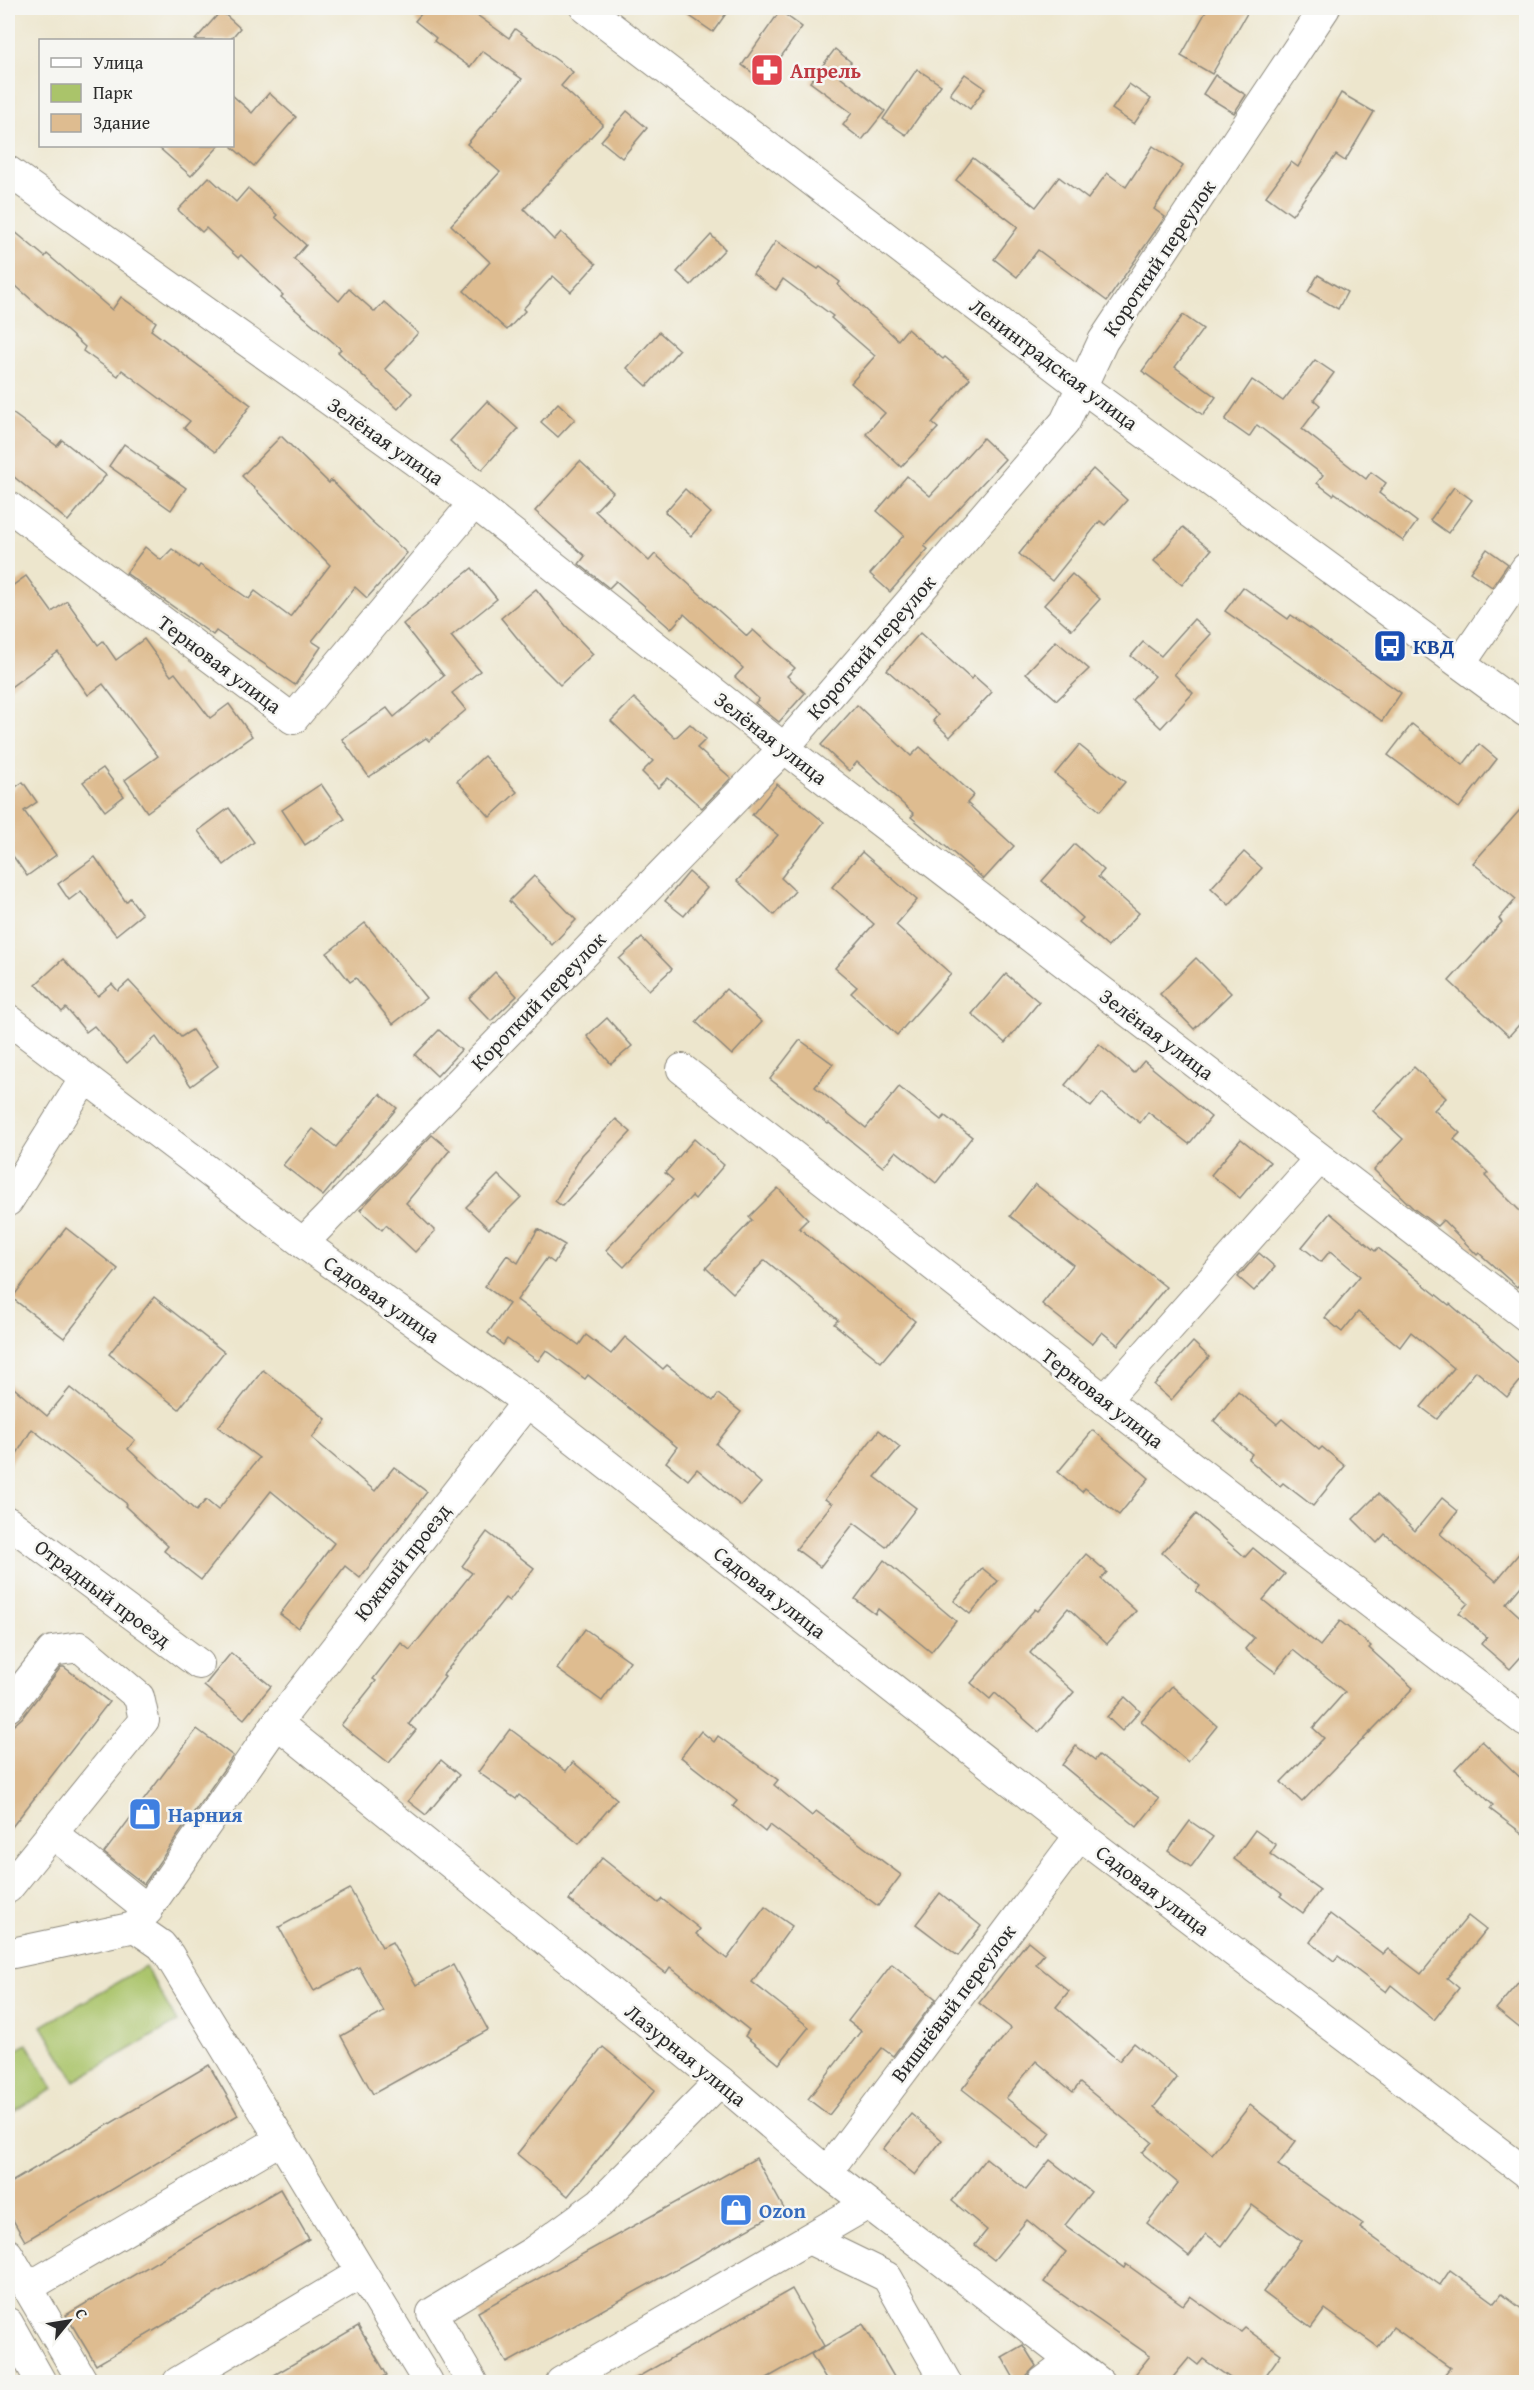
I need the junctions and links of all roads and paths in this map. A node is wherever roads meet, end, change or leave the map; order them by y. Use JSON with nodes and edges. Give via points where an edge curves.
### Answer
{"nodes":[{"id":1,"x":586,"y":8,"type":"edge"},
{"id":2,"x":1325,"y":8,"type":"edge"},
{"id":3,"x":8,"y":171,"type":"edge"},
{"id":4,"x":1082,"y":387,"type":"junction"},
{"id":5,"x":474,"y":503,"type":"junction"},
{"id":6,"x":8,"y":506,"type":"edge"},
{"id":7,"x":1527,"y":568,"type":"edge"},
{"id":8,"x":1461,"y":663,"type":"junction"},
{"id":9,"x":1527,"y":712,"type":"edge"},
{"id":10,"x":784,"y":748,"type":"junction"},
{"id":11,"x":8,"y":1019,"type":"edge"},
{"id":12,"x":682,"y":1069,"type":"dead end"},
{"id":13,"x":85,"y":1078,"type":"junction"},
{"id":14,"x":1319,"y":1159,"type":"junction"},
{"id":15,"x":8,"y":1201,"type":"edge"},
{"id":16,"x":303,"y":1243,"type":"junction"},
{"id":17,"x":1527,"y":1316,"type":"edge"},
{"id":18,"x":1105,"y":1400,"type":"junction"},
{"id":19,"x":527,"y":1402,"type":"junction"},
{"id":20,"x":8,"y":1522,"type":"edge"},
{"id":21,"x":199,"y":1664,"type":"dead end"},
{"id":22,"x":8,"y":1707,"type":"edge"},
{"id":23,"x":1527,"y":1722,"type":"edge"},
{"id":24,"x":277,"y":1723,"type":"junction"},
{"id":25,"x":52,"y":1833,"type":"junction"},
{"id":26,"x":1080,"y":1835,"type":"junction"},
{"id":27,"x":8,"y":1888,"type":"edge"},
{"id":28,"x":141,"y":1918,"type":"junction"},
{"id":29,"x":8,"y":1954,"type":"edge"},
{"id":30,"x":720,"y":2081,"type":"junction"},
{"id":31,"x":280,"y":2139,"type":"junction"},
{"id":32,"x":827,"y":2172,"type":"junction"},
{"id":33,"x":1527,"y":2173,"type":"edge"},
{"id":34,"x":868,"y":2204,"type":"junction"},
{"id":35,"x":809,"y":2239,"type":"junction"},
{"id":36,"x":8,"y":2254,"type":"edge"},
{"id":37,"x":361,"y":2273,"type":"junction"},
{"id":38,"x":27,"y":2288,"type":"junction"},
{"id":39,"x":8,"y":2324,"type":"edge"},
{"id":40,"x":1071,"y":2361,"type":"junction"},
{"id":41,"x":41,"y":2382,"type":"edge"},
{"id":42,"x":83,"y":2382,"type":"edge"},
{"id":43,"x":178,"y":2382,"type":"edge"},
{"id":44,"x":428,"y":2382,"type":"edge"},
{"id":45,"x":472,"y":2382,"type":"edge"},
{"id":46,"x":561,"y":2382,"type":"edge"},
{"id":47,"x":946,"y":2382,"type":"edge"},
{"id":48,"x":1043,"y":2382,"type":"edge"},
{"id":49,"x":1099,"y":2382,"type":"edge"}],
"edges":[{"from":1,"to":4,"type":"street","name":"Ленинградская улица"},
{"from":2,"to":4,"type":"street","name":"Короткий переулок","via":[[1103,341]]},
{"from":3,"to":5,"type":"street","name":"Зелёная улица"},
{"from":4,"to":8,"type":"street","name":"Ленинградская улица"},
{"from":4,"to":10,"type":"street","name":"Короткий переулок","via":[[1065,422]]},
{"from":5,"to":6,"type":"street","name":"Терновая улица","via":[[293,719]]},
{"from":5,"to":10,"type":"street","name":"Зелёная улица"},
{"from":7,"to":8,"type":"street"},
{"from":8,"to":9,"type":"street","name":"Ленинградская улица"},
{"from":10,"to":14,"type":"street","name":"Зелёная улица"},
{"from":10,"to":16,"type":"street","name":"Короткий переулок"},
{"from":11,"to":13,"type":"street","name":"Садовая улица"},
{"from":12,"to":18,"type":"street","name":"Терновая улица"},
{"from":13,"to":15,"type":"street"},
{"from":13,"to":16,"type":"street","name":"Садовая улица"},
{"from":14,"to":17,"type":"street","name":"Зелёная улица"},
{"from":14,"to":18,"type":"street"},
{"from":16,"to":19,"type":"street","name":"Садовая улица"},
{"from":18,"to":23,"type":"street","name":"Терновая улица"},
{"from":19,"to":24,"type":"street","name":"Южный проезд"},
{"from":19,"to":26,"type":"street","name":"Садовая улица"},
{"from":20,"to":21,"type":"street","name":"Отрадный проезд"},
{"from":22,"to":25,"type":"street","via":[[52,1651],[80,1647],[139,1697],[144,1720]]},
{"from":24,"to":28,"type":"street","name":"Южный проезд"},
{"from":24,"to":30,"type":"street","name":"Лазурная улица"},
{"from":25,"to":27,"type":"street"},
{"from":25,"to":28,"type":"street"},
{"from":26,"to":32,"type":"street","name":"Вишнёвый переулок"},
{"from":26,"to":33,"type":"street","name":"Садовая улица"},
{"from":28,"to":29,"type":"street"},
{"from":28,"to":31,"type":"street","via":[[169,1955]]},
{"from":30,"to":32,"type":"street","name":"Лазурная улица"},
{"from":30,"to":45,"type":"street","via":[[600,2204],[534,2251],[432,2313]]},
{"from":31,"to":37,"type":"street"},
{"from":31,"to":38,"type":"street"},
{"from":32,"to":34,"type":"street","name":"Лазурная улица"},
{"from":34,"to":35,"type":"street"},
{"from":34,"to":40,"type":"street","name":"Лазурная улица"},
{"from":35,"to":46,"type":"street"},
{"from":35,"to":47,"type":"street","via":[[887,2277]]},
{"from":36,"to":38,"type":"street"},
{"from":37,"to":43,"type":"street"},
{"from":37,"to":44,"type":"street"},
{"from":38,"to":42,"type":"street"},
{"from":39,"to":41,"type":"street"},
{"from":40,"to":48,"type":"street"},
{"from":40,"to":49,"type":"street","name":"Лазурная улица"}]}
